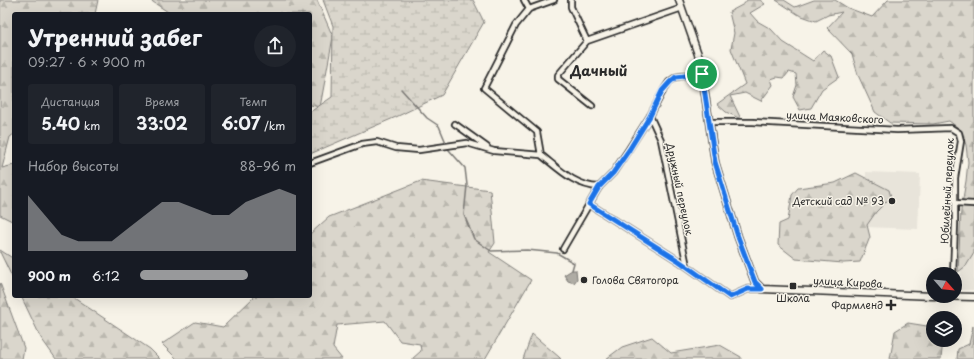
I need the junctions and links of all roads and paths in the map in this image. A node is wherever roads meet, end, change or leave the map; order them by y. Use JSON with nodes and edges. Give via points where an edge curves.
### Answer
{"nodes":[{"id":1,"x":524,"y":0,"type":"edge"},
{"id":2,"x":554,"y":0,"type":"edge"},
{"id":3,"x":570,"y":0,"type":"edge"},
{"id":4,"x":679,"y":0,"type":"edge"},
{"id":5,"x":682,"y":8,"type":"junction"},
{"id":6,"x":529,"y":9,"type":"junction"},
{"id":7,"x":587,"y":41,"type":"junction"},
{"id":8,"x":702,"y":74,"type":"junction"},
{"id":9,"x":592,"y":106,"type":"dead end"},
{"id":10,"x":650,"y":116,"type":"junction"},
{"id":11,"x":709,"y":122,"type":"junction"},
{"id":12,"x":454,"y":124,"type":"dead end"},
{"id":13,"x":959,"y":133,"type":"joint"},
{"id":14,"x":494,"y":151,"type":"junction"},
{"id":15,"x":541,"y":155,"type":"junction"},
{"id":16,"x":312,"y":161,"type":"edge"},
{"id":17,"x":599,"y":187,"type":"junction"},
{"id":18,"x":955,"y":203,"type":"junction"},
{"id":19,"x":589,"y":204,"type":"junction"},
{"id":20,"x":974,"y":204,"type":"edge"},
{"id":21,"x":563,"y":249,"type":"dead end"},
{"id":22,"x":687,"y":266,"type":"junction"},
{"id":23,"x":953,"y":267,"type":"edge"},
{"id":24,"x":762,"y":289,"type":"junction"},
{"id":25,"x":926,"y":296,"type":"edge"},
{"id":26,"x":962,"y":296,"type":"edge"},
{"id":27,"x":974,"y":297,"type":"edge"}],
"edges":[{"from":1,"to":6,"type":"street"},
{"from":2,"to":6,"type":"street"},
{"from":3,"to":7,"type":"street"},
{"from":4,"to":5,"type":"street"},
{"from":5,"to":7,"type":"street"},
{"from":5,"to":8,"type":"street","via":[[700,60]]},
{"from":6,"to":15,"type":"street","via":[[516,25],[484,88],[536,132]]},
{"from":7,"to":9,"type":"street","via":[[558,75],[558,79]]},
{"from":8,"to":10,"type":"street","via":[[676,77],[662,91]]},
{"from":8,"to":11,"type":"street"},
{"from":10,"to":17,"type":"street","via":[[613,173]]},
{"from":10,"to":22,"type":"street","name":"Дружный переулок","via":[[661,140]]},
{"from":11,"to":13,"type":"street","name":"улица Маяковского","via":[[898,130],[950,128]]},
{"from":11,"to":24,"type":"street","via":[[715,162],[738,237],[755,282]]},
{"from":12,"to":14,"type":"street"},
{"from":13,"to":18,"type":"street","name":"Юбилейный переулок","via":[[961,141],[955,178]]},
{"from":14,"to":15,"type":"street"},
{"from":14,"to":16,"type":"street","via":[[467,143],[419,150],[396,148],[377,142],[362,144]]},
{"from":15,"to":17,"type":"street","via":[[579,183]]},
{"from":17,"to":19,"type":"street"},
{"from":18,"to":20,"type":"street"},
{"from":18,"to":23,"type":"street","name":"Юбилейный переулок"},
{"from":19,"to":21,"type":"street"},
{"from":19,"to":22,"type":"street"},
{"from":22,"to":24,"type":"street","via":[[730,297],[748,289]]},
{"from":24,"to":25,"type":"street","name":"улица Кирова"},
{"from":26,"to":27,"type":"street","name":"улица Кирова"}]}
